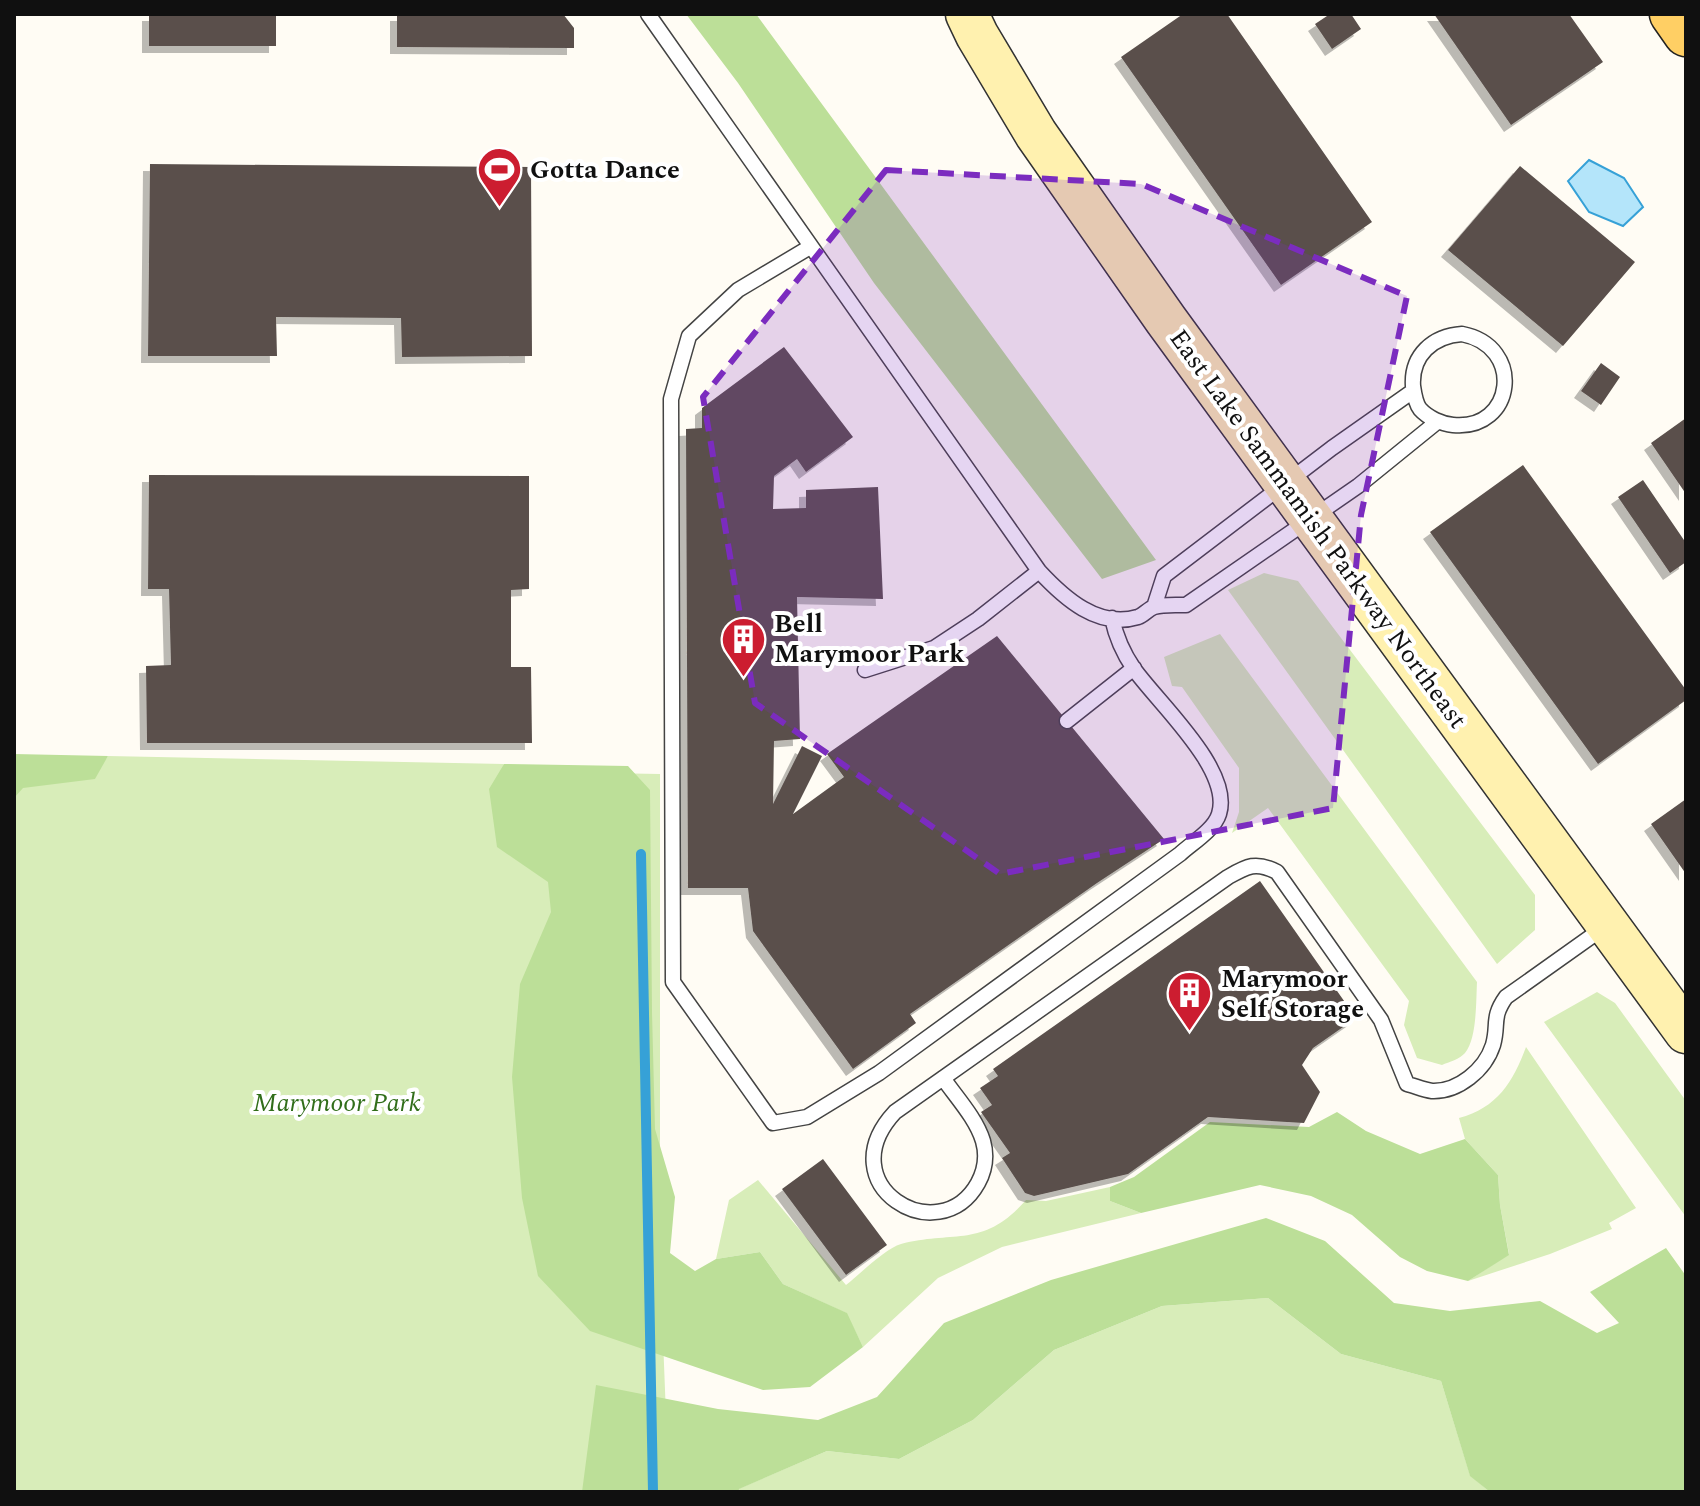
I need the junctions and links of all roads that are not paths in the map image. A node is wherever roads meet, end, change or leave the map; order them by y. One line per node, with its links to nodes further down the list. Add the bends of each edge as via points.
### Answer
1 (648, 14): 5 (lane)
2 (967, 14): 8 (main road, East Lake Sammamish Parkway Northeast, via 1036,134)
3 (1672, 14): 4 (main road)
4 (1686, 34)
5 (810, 247): 10 (lane); 13 (lane, via 738,290 689,336 671,399 673,982 773,1123 807,1117 879,1073 1180,854 1219,817 1222,794 1206,760)
6 (1413, 391): 7 (lane, via 1420,408); 7 (lane, via 1422,351 1447,335 1477,337 1499,356 1506,384 1493,412 1465,426); 8 (lane)
7 (1437, 422): 9 (lane)
8 (1285, 484): 9 (main road, East Lake Sammamish Parkway Northeast); 11 (lane, via 1164,576)
9 (1310, 518): 11 (lane, via 1186,605); 16 (main road, East Lake Sammamish Parkway Northeast)
10 (1039, 571): 12 (lane, via 1085,611); 14 (lane, via 942,644)
11 (1154, 607): 12 (lane, via 1138,617)
12 (1112, 618): 13 (lane, via 1117,640)
13 (1134, 668): 15 (lane)
14 (865, 670)
15 (1067, 721)
16 (1606, 925): 17 (main road, East Lake Sammamish Parkway Northeast); 18 (lane, via 1506,997 1497,1011 1493,1045 1479,1068 1457,1087 1431,1091 1407,1084 1381,1020 1277,872 1262,864 1248,865)
17 (1686, 1032)
18 (943, 1078): 18 (lane, via 895,1112 875,1141 877,1178 895,1200 921,1212 959,1204 973,1192 986,1157 975,1124)

